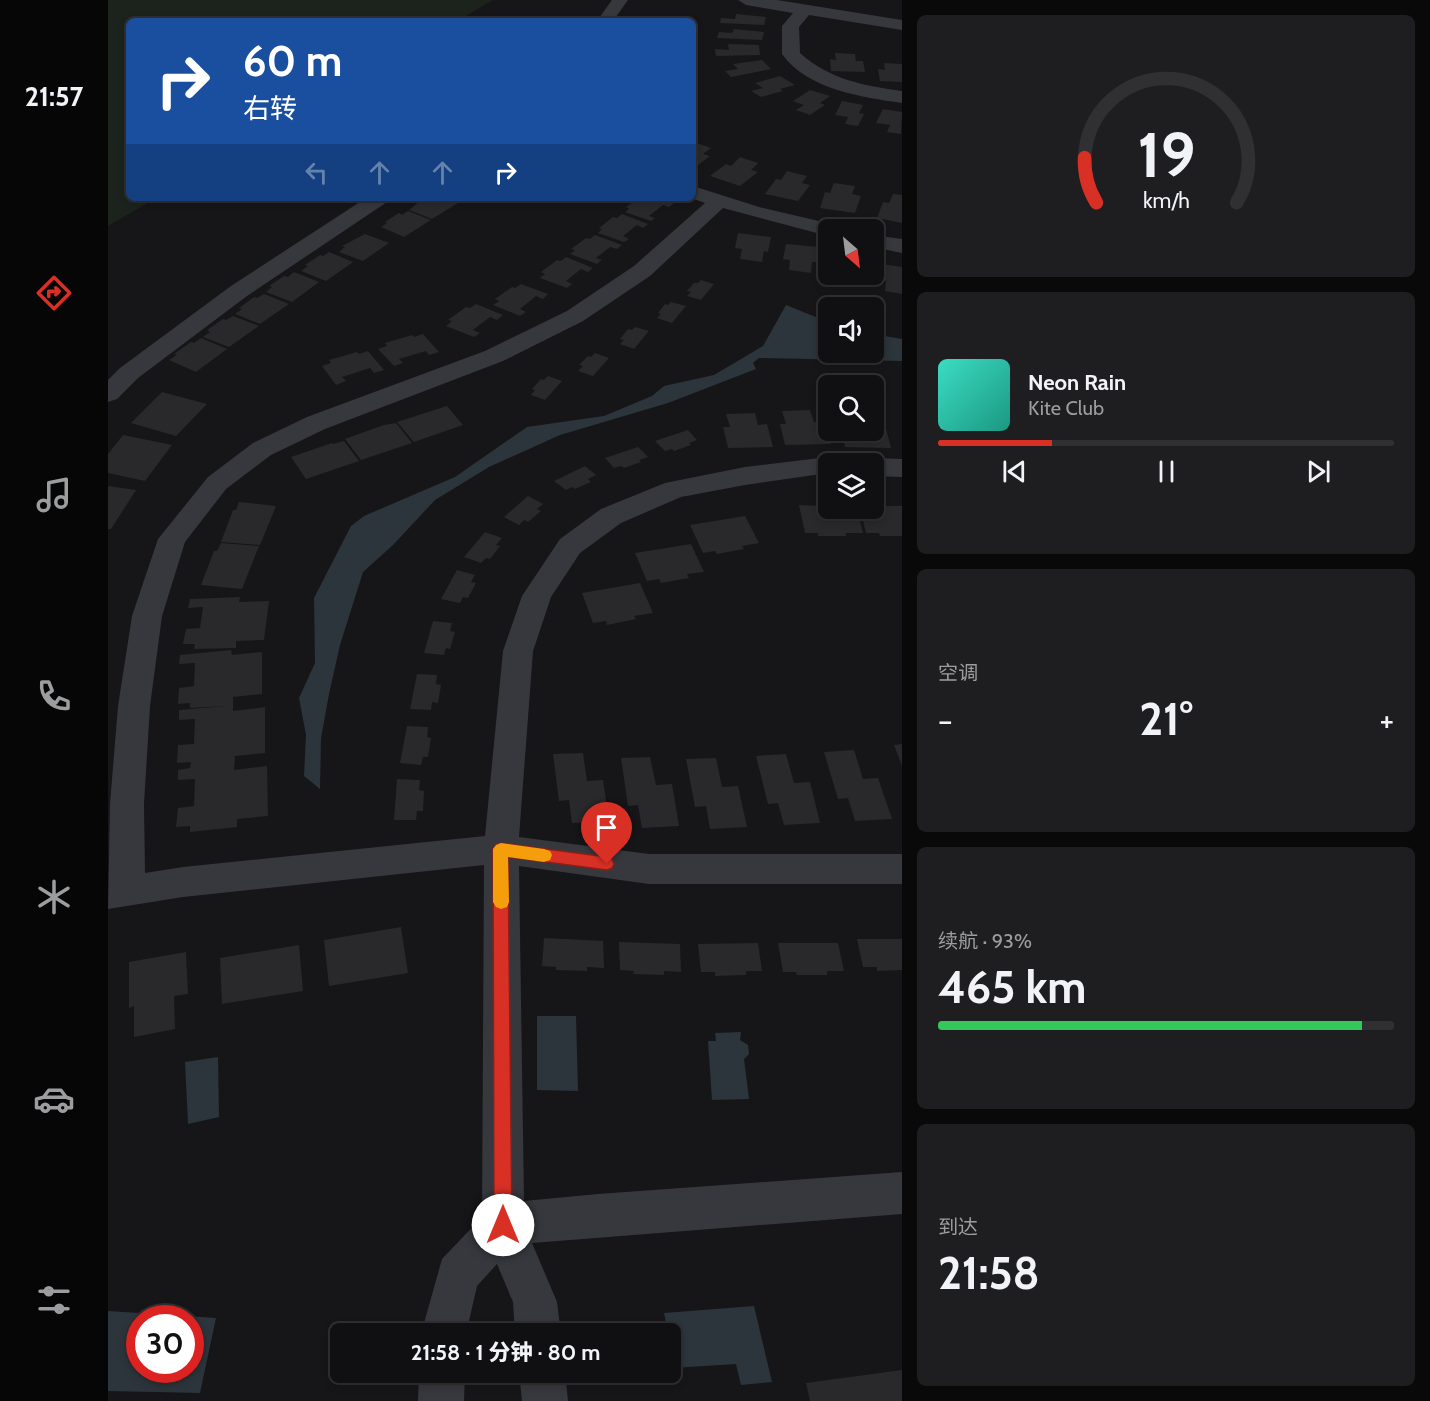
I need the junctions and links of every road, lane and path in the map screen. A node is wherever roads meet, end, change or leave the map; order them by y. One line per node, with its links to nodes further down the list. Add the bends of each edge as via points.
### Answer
1 (620, 0): 4 (street)
2 (746, 0): 3 (street)
3 (804, 11): 5 (street); 6 (street, via 790,26 791,54 807,70 854,91)
4 (608, 18)
5 (902, 25)
6 (902, 97)
7 (696, 193): 9 (street)
8 (375, 201): 13 (street, via 238,291 129,373)
9 (719, 201): 10 (street); 19 (street, via 642,272 575,316 494,356 316,423 262,449 217,483 172,539 147,616 134,706)
10 (818, 227)
11 (884, 243): 12 (street)
12 (902, 246)
13 (108, 394)
14 (818, 466): 17 (street, via 675,489 611,516 570,546 537,596 518,651)
15 (884, 467): 16 (street)
16 (902, 468)
17 (501, 849): 18 (street, via 649,869); 19 (street, via 183,882); 21 (street)
18 (902, 869)
19 (118, 893)
20 (902, 1193): 21 (street)
21 (503, 1225): 22 (street, via 458,1275); 23 (street, via 535,1302)
22 (447, 1323)
23 (537, 1323)
24 (442, 1383): 26 (street)
25 (543, 1383): 27 (street)
26 (441, 1401)
27 (545, 1401)

